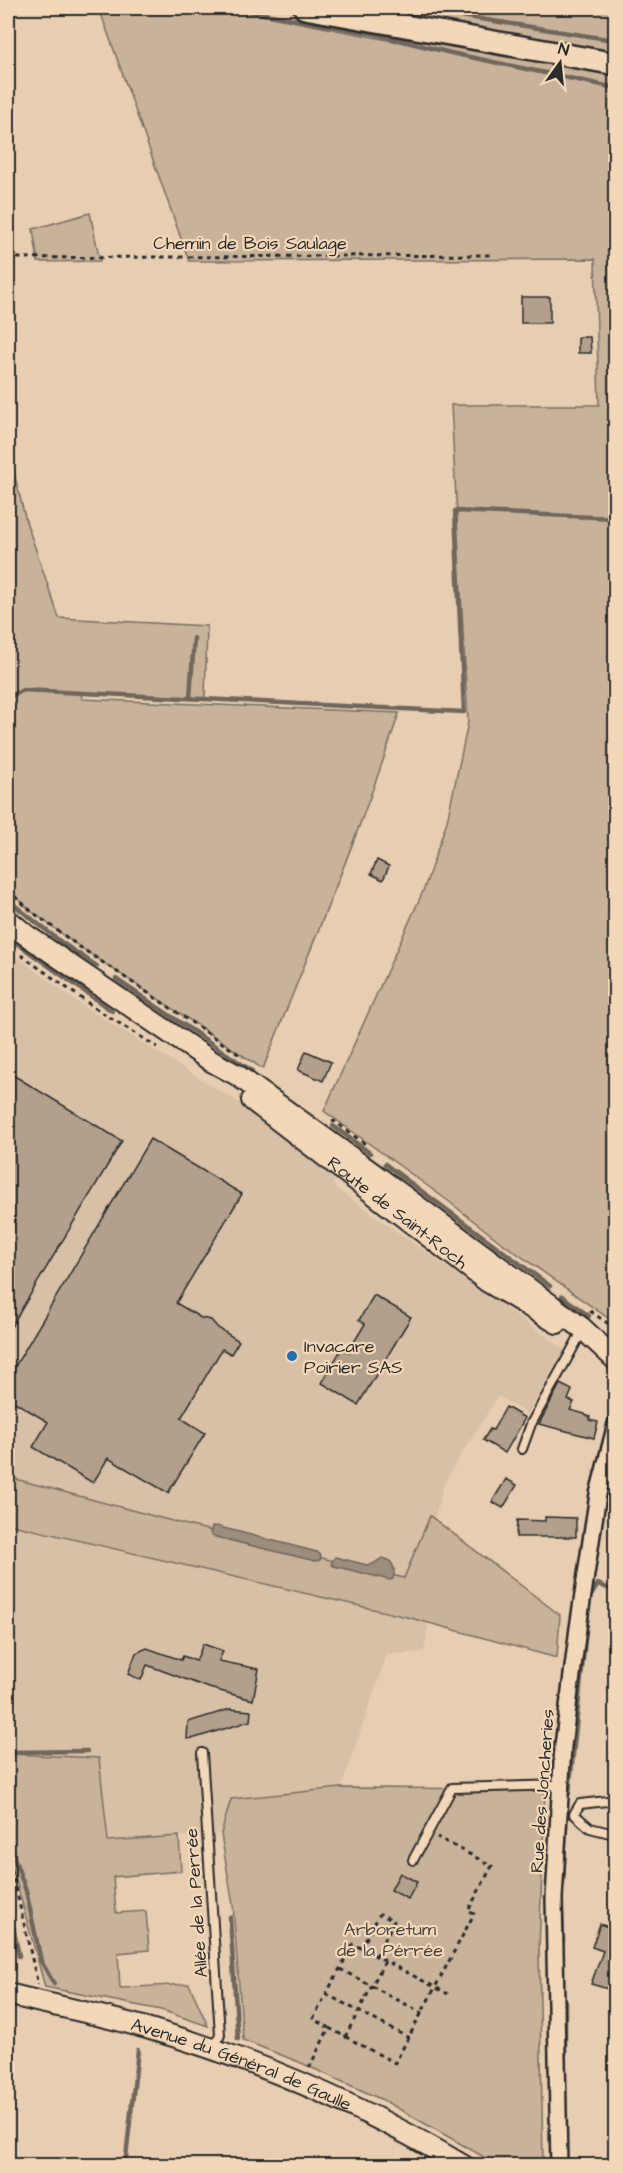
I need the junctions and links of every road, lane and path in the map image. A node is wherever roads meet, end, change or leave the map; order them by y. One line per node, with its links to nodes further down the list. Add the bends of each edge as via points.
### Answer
1 (305, 8): 2 (main road)
2 (615, 64)
3 (494, 255): 4 (path, Chemin de Bois Saulage)
4 (8, 258)
5 (8, 920): 6 (street, Route de Saint-Roch)
6 (210, 1061): 7 (street, Route de Saint-Roch, via 282,1125 488,1282); 8 (street, Route de Saint-Roch, via 237,1075 384,1181 582,1328)
7 (579, 1337): 8 (street, Route de Saint-Roch); 11 (lane, via 531,1424)
8 (599, 1346): 9 (street, Route de Saint-Roch)
9 (615, 1360)
10 (615, 1424): 13 (street, Rue des Joncheries, via 598,1494 576,1639)
11 (522, 1449)
12 (202, 1753): 35 (lane, Allée de la Perrée, via 220,2036)
13 (561, 1785): 15 (street, Rue des Joncheries); 16 (lane, via 452,1788)
14 (615, 1800): 15 (lane, via 580,1804)
15 (567, 1813): 17 (lane, via 590,1828); 38 (street, Rue des Joncheries, via 554,1898)
16 (427, 1832): 18 (lane); 25 (path, via 492,1866 468,1911 474,1914)
17 (610, 1833)
18 (412, 1860)
19 (8, 1862): 26 (path)
20 (361, 1948): 21 (path); 21 (path, via 380,1914 394,1921); 23 (path, via 352,1944)
21 (376, 1956): 22 (path)
22 (385, 1961): 24 (path); 25 (path)
23 (339, 1969): 24 (path); 28 (path)
24 (372, 1986): 30 (path); 31 (path)
25 (436, 1988): 29 (path); 31 (path)
26 (39, 1989)
27 (8, 1994): 35 (street, Avenue du Général de Gaulle, via 149,2028)
28 (326, 1994): 30 (path); 32 (path, via 313,2019)
29 (448, 1994)
30 (358, 2011): 33 (path); 34 (path)
31 (422, 2013): 34 (path)
32 (329, 2028): 33 (path); 36 (path)
33 (345, 2037): 34 (path, via 395,2063)
34 (409, 2038)
35 (214, 2049): 36 (street, Avenue du Général de Gaulle)
36 (302, 2083): 37 (street, Avenue du Général de Gaulle, via 400,2129)
37 (464, 2166)
38 (559, 2166)

